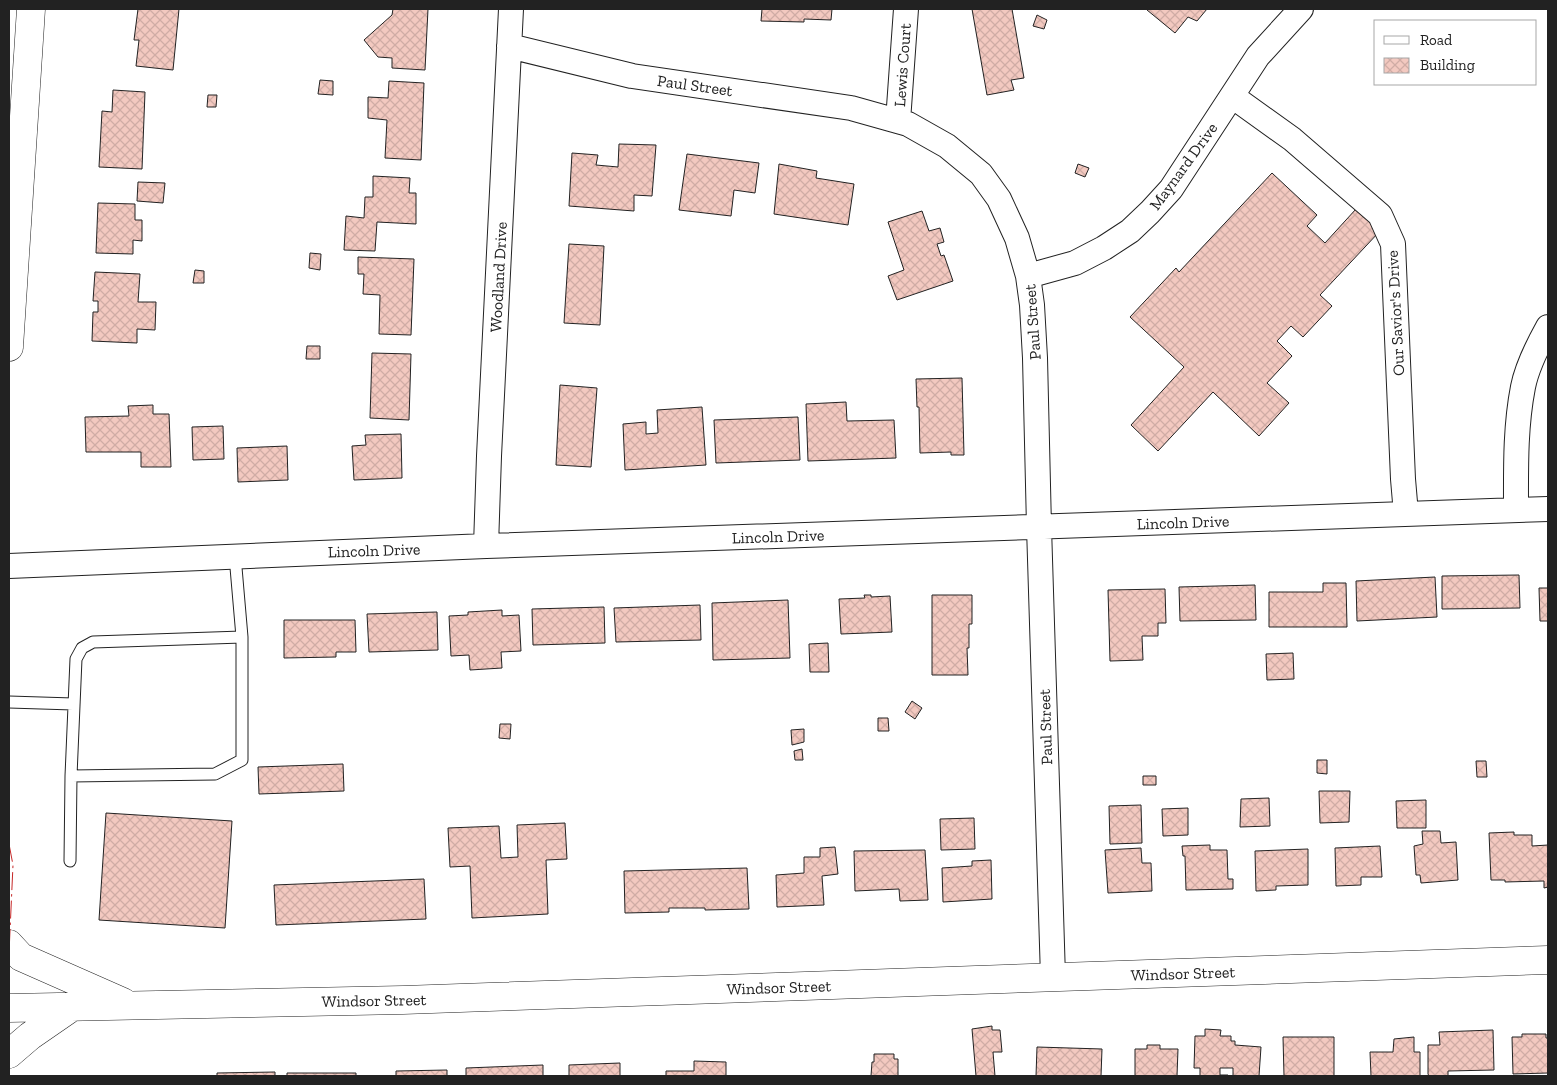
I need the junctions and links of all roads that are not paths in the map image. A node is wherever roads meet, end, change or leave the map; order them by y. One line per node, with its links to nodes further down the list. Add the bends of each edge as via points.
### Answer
1 (30, 9): 10 (main road)
2 (511, 9): 5 (street, Woodland Drive)
3 (906, 9): 7 (street, Lewis Court)
4 (1301, 9): 6 (street, Maynard Drive, via 1258,56)
5 (509, 46): 7 (street, Paul Street, via 632,76 851,108); 15 (street, Woodland Drive)
6 (1232, 96): 8 (street, Maynard Drive, via 1171,189 1130,231 1075,264); 13 (street, Our Savior's Drive, via 1292,138 1380,216 1392,244)
7 (898, 121): 8 (street, Paul Street, via 947,146 981,174 999,199 1017,238)
8 (1028, 276): 14 (street, Paul Street, via 1035,358)
9 (1548, 328): 12 (street, via 1537,347 1523,386 1516,443)
10 (9, 348)
11 (1548, 509): 12 (street, Lincoln Drive)
12 (1516, 510): 13 (street, Lincoln Drive)
13 (1406, 514): 14 (street, Lincoln Drive)
14 (1039, 527): 15 (street, Lincoln Drive); 25 (street, Paul Street)
15 (486, 546): 16 (street, Lincoln Drive)
16 (236, 556): 17 (street, Lincoln Drive); 18 (lane)
17 (9, 566)
18 (242, 637): 20 (lane, via 93,642 82,648 76,659); 21 (lane, via 242,760 215,774)
19 (9, 702): 20 (lane)
20 (73, 704): 21 (lane)
21 (71, 776): 22 (lane)
22 (70, 861)
23 (9, 944): 26 (main road, via 21,957)
24 (1548, 960): 25 (main road, Windsor Street)
25 (1053, 977): 26 (main road, Windsor Street)
26 (131, 1006): 27 (main road, Windsor Street)
27 (72, 1007): 28 (main road, Windsor Street); 29 (main road)
28 (9, 1008)
29 (9, 1054)

